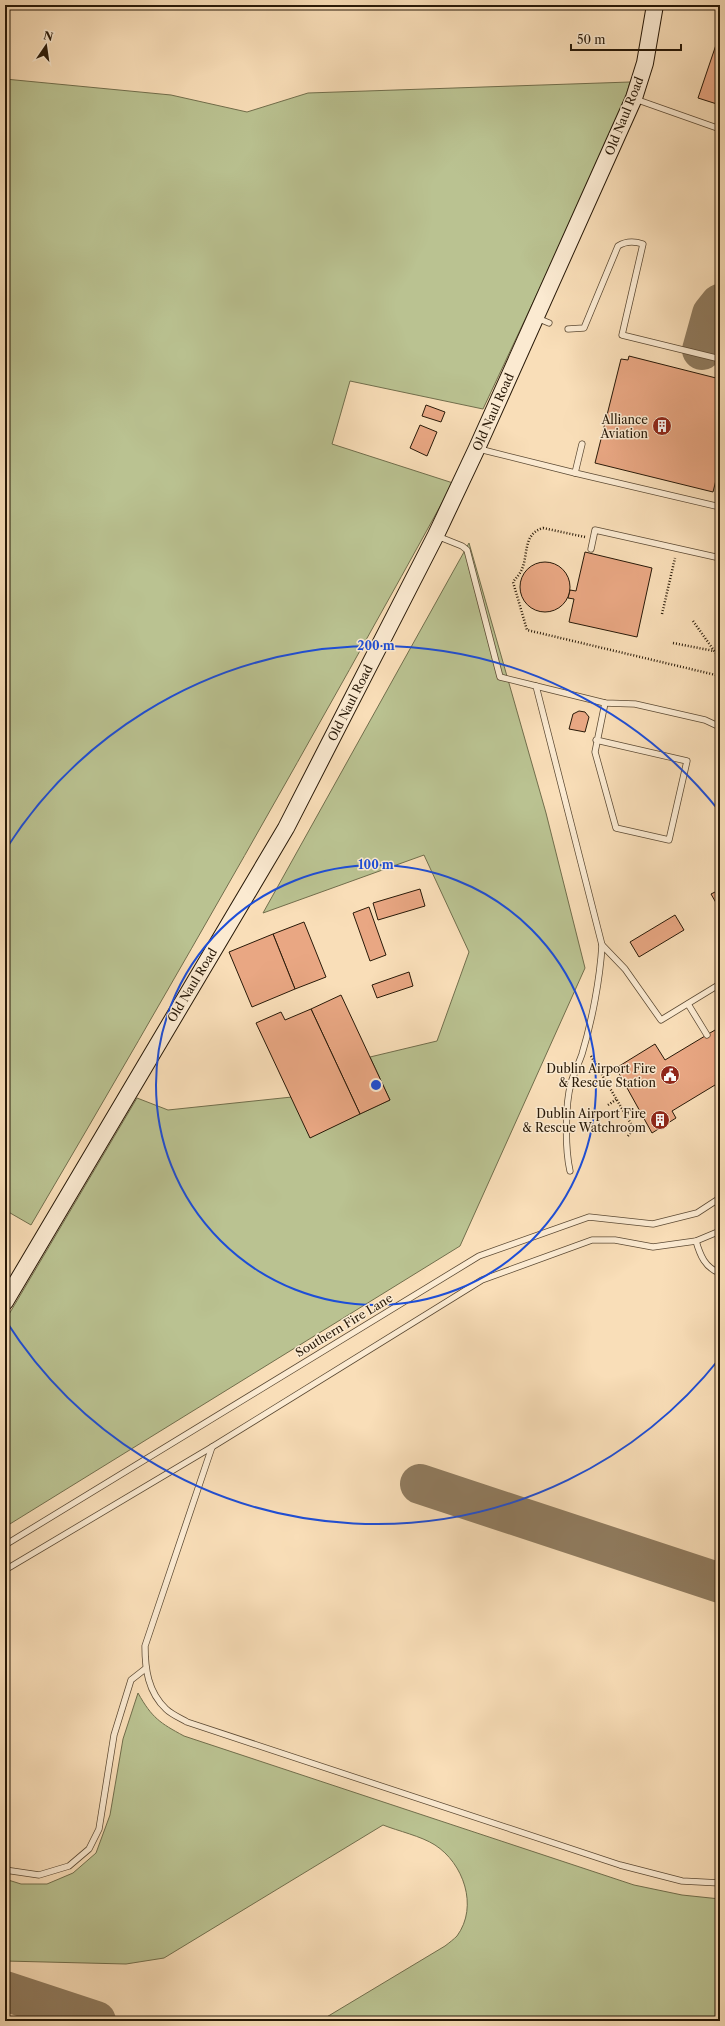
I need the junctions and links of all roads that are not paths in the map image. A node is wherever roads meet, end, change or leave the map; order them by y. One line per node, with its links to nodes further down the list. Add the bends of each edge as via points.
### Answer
1 (655, 5): 2 (main road, Old Naul Road, via 645,63)
2 (634, 98): 3 (lane); 7 (main road, Old Naul Road, via 542,320)
3 (720, 128)
4 (568, 329): 5 (lane, via 584,328 618,246 625,242 638,242 643,244 622,335)
5 (720, 359)
6 (582, 444): 8 (lane)
7 (477, 448): 8 (lane); 10 (main road, Old Naul Road)
8 (575, 473): 9 (lane)
9 (720, 507)
10 (436, 535): 13 (lane, via 467,550 500,677); 26 (main road, Old Naul Road, via 286,828)
11 (591, 549): 12 (lane, via 595,530)
12 (720, 558)
13 (536, 686): 14 (lane); 17 (lane)
14 (605, 703): 15 (lane, via 635,704 705,720); 16 (lane)
15 (720, 727)
16 (596, 740): 16 (lane, via 687,761 669,840 616,828 595,752)
17 (602, 945): 19 (lane, via 625,969 661,1020); 21 (lane, via 597,988 582,1053 571,1083 567,1108 567,1158)
18 (720, 984): 19 (lane)
19 (688, 1004): 20 (lane)
20 (707, 1035)
21 (570, 1171)
22 (720, 1198): 28 (lane, Southern Fire Lane, via 697,1213 653,1224 589,1217 479,1256)
23 (720, 1231): 24 (lane)
24 (696, 1241): 25 (lane, via 701,1257 708,1266); 27 (lane, via 653,1247 615,1240 592,1240 482,1280)
25 (720, 1273)
26 (5, 1302)
27 (212, 1447): 29 (lane); 30 (lane, via 151,1622 145,1646)
28 (5, 1545)
29 (5, 1570)
30 (145, 1669): 31 (lane, via 131,1680 114,1736 98,1829 89,1849 69,1866 39,1875); 32 (lane, via 153,1692 166,1709 187,1722 620,1865 682,1881)
31 (5, 1870)
32 (720, 1883)

